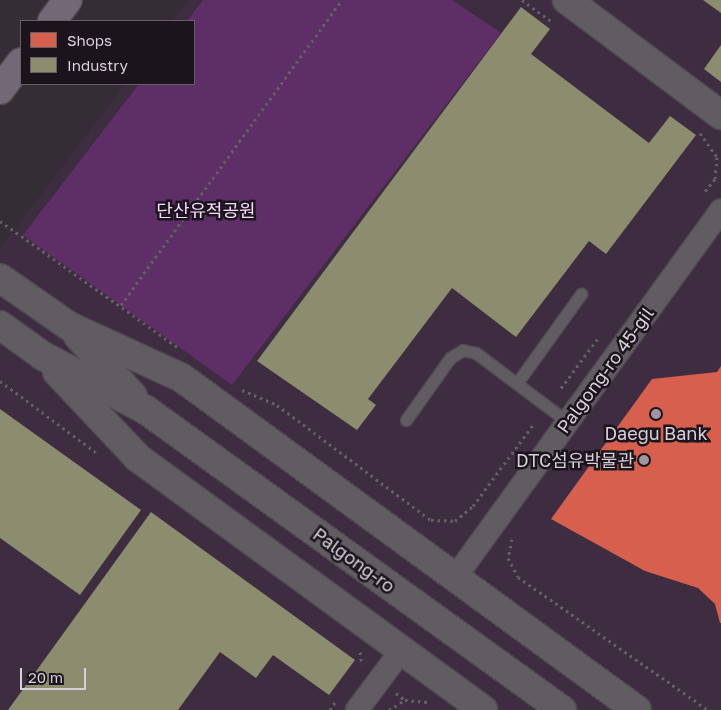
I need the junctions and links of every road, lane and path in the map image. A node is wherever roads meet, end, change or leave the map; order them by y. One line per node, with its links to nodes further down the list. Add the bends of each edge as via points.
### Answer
1 (68, 0): 5 (highway)
2 (342, 0): 15 (path)
3 (522, 0): 4 (path)
4 (560, 11): 8 (main road)
5 (53, 20)
6 (20, 63): 7 (highway)
7 (0, 90)
8 (721, 115)
9 (696, 130): 10 (path, via 708,140 717,157 714,179)
10 (698, 202)
11 (721, 210): 26 (street, Palgong-ro 45-gil)
12 (0, 221): 15 (path)
13 (0, 278): 17 (main road)
14 (581, 294): 21 (lane)
15 (121, 305): 19 (path)
16 (0, 325): 20 (main road)
17 (69, 326): 24 (main road); 29 (main road, via 182,378)
18 (601, 334): 23 (path)
19 (184, 351)
20 (42, 356): 24 (main road); 30 (main road, via 138,458)
21 (517, 383): 25 (lane, via 476,353 463,350 450,358); 26 (lane)
22 (232, 385): 27 (path, via 277,405 431,520 455,521 473,506)
23 (561, 388)
24 (146, 410): 35 (main road, Palgong-ro)
25 (406, 420)
26 (568, 422): 29 (street, Palgong-ro 45-gil)
27 (533, 425)
28 (512, 534): 37 (path, via 508,558 518,577)
29 (454, 579): 36 (main road)
30 (401, 651): 32 (street); 34 (main road)
31 (434, 706): 33 (path, via 413,699)
32 (357, 710)
33 (389, 710)
34 (483, 710)
35 (562, 710)
36 (637, 710)
37 (708, 710)

